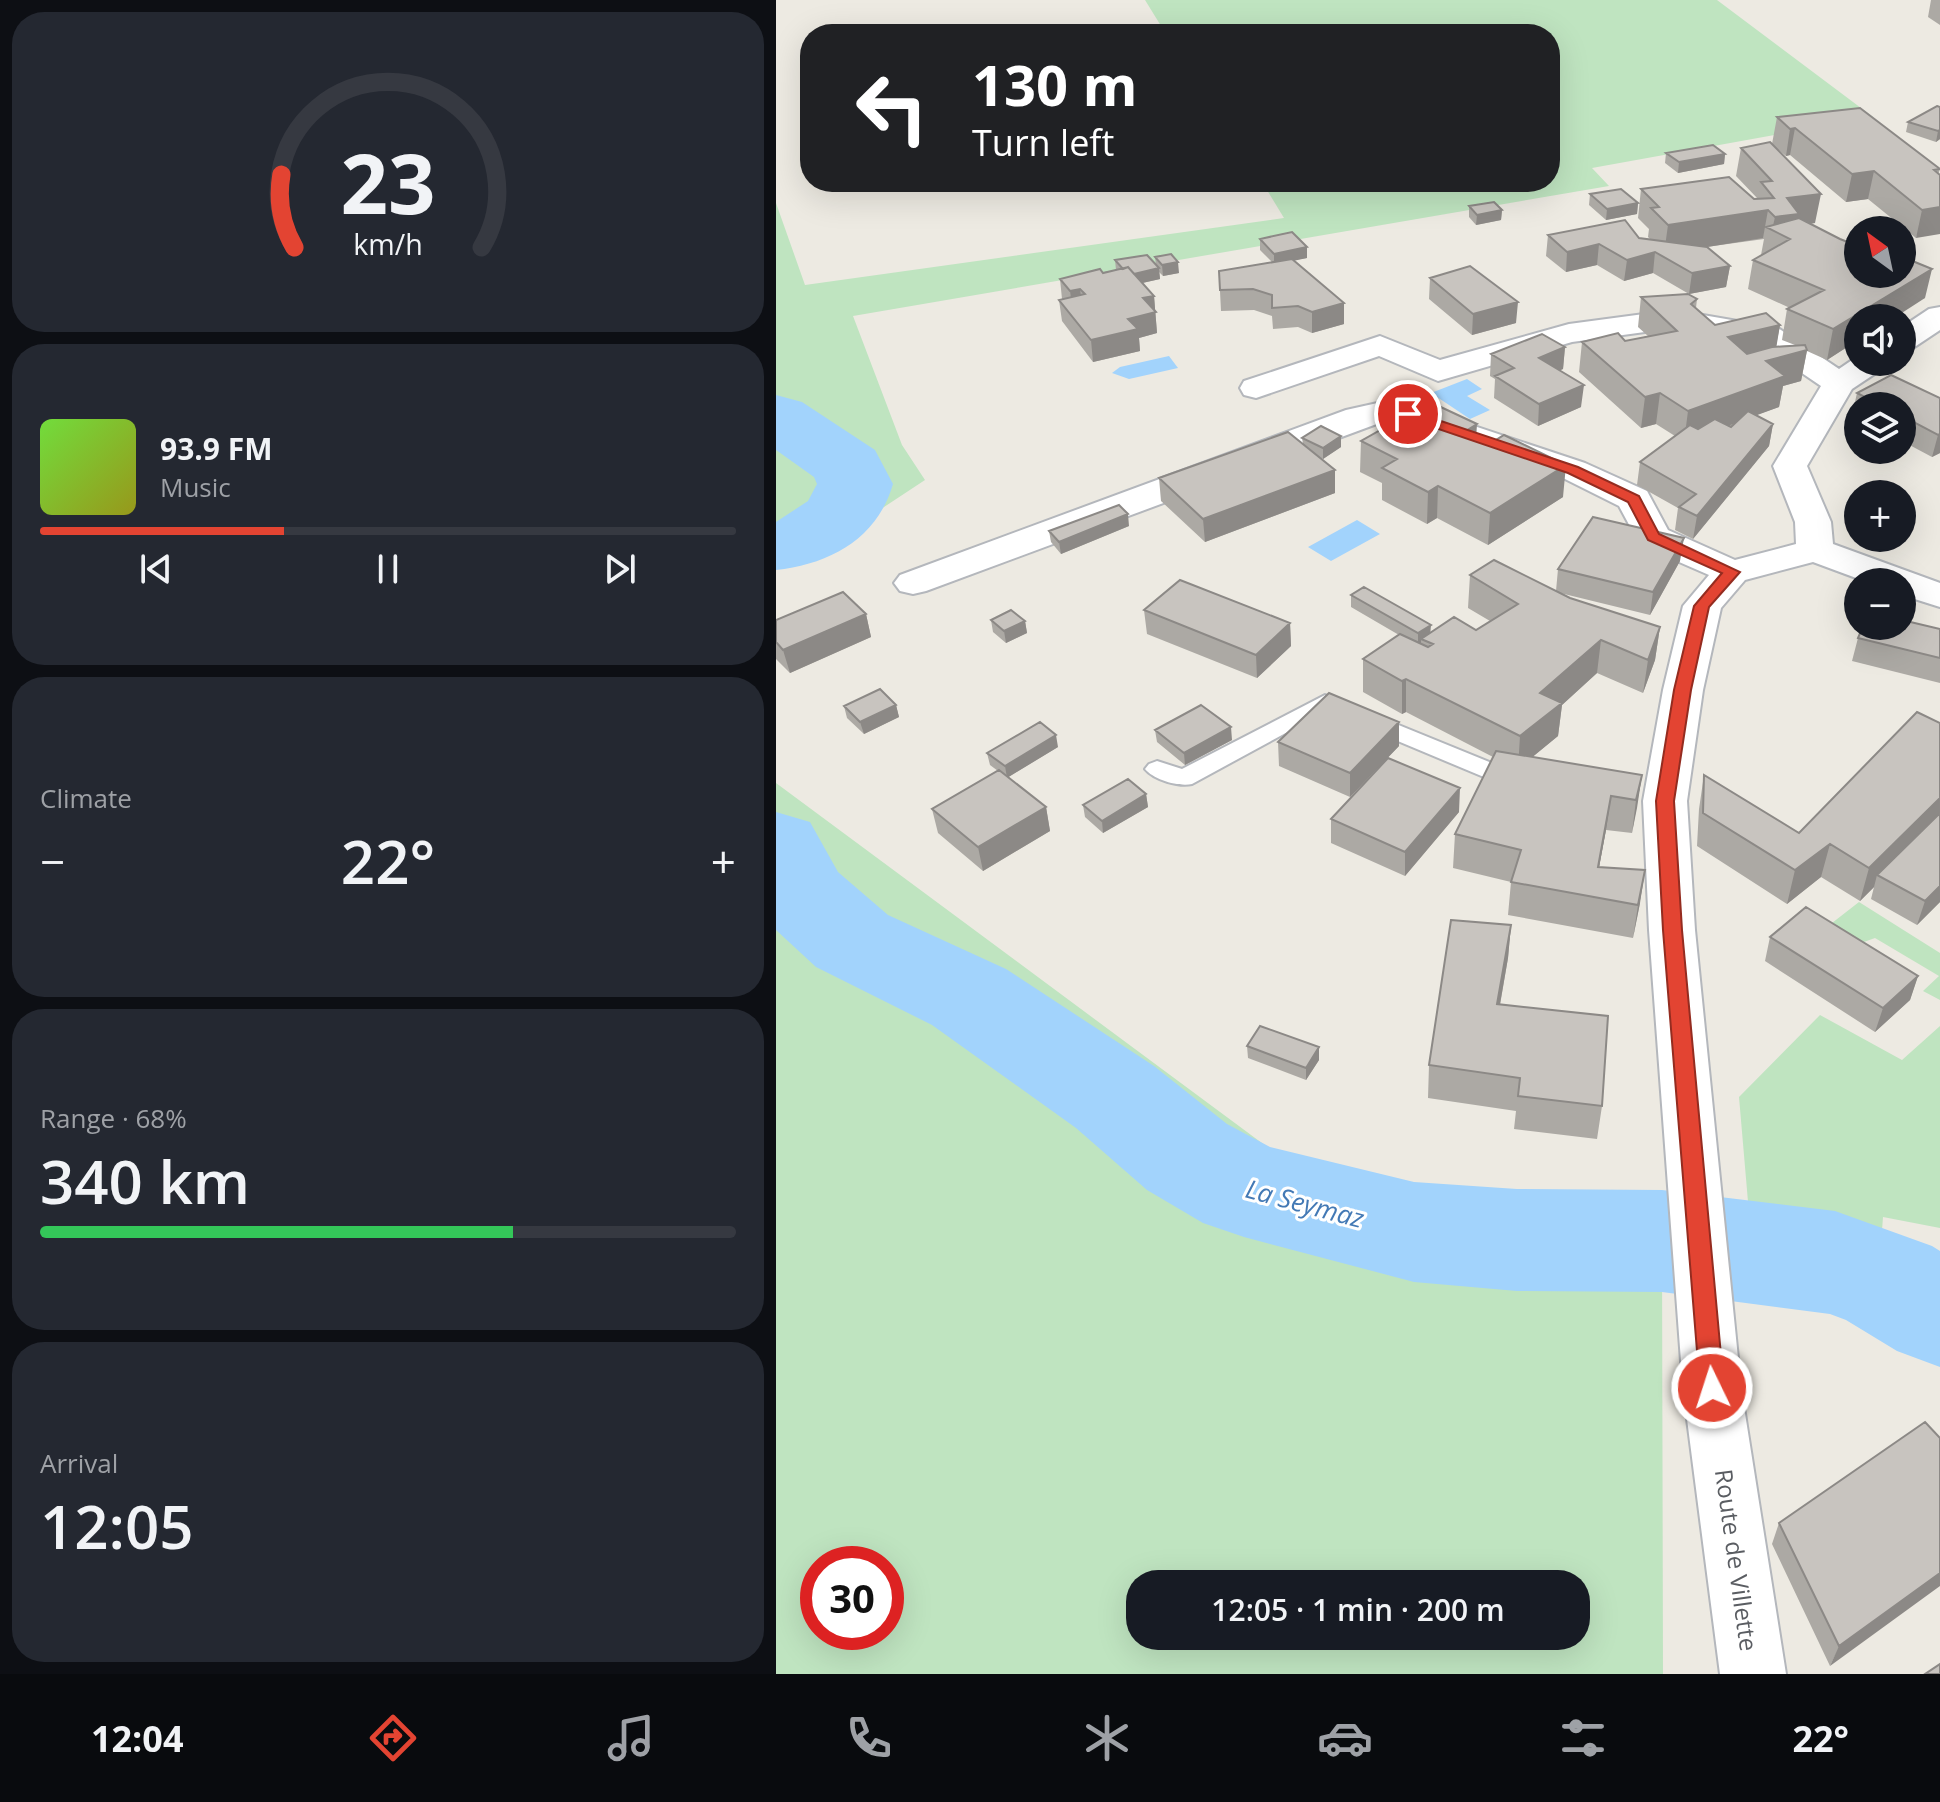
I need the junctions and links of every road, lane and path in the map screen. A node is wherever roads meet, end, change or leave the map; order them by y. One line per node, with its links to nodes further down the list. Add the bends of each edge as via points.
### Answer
1 (1940, 316): 2 (street)
2 (1916, 332)
3 (1850, 376): 4 (street)
4 (1839, 383): 5 (street, via 1767,335 1674,319 1569,333 1438,371 1380,345); 6 (street, via 1790,466 1813,522)
5 (1256, 388)
6 (1815, 550): 7 (street); 9 (street)
7 (1732, 572): 8 (street, via 1653,537 1634,499 1573,470 1408,414 1382,412); 12 (street, Route de Villette, via 1702,606 1650,799 1672,930 1712,1388)
8 (913, 583)
9 (1940, 596)
10 (1157, 769): 11 (lane, via 1184,778 1325,702 1499,775)
11 (1544, 782)
12 (1753, 1674)

